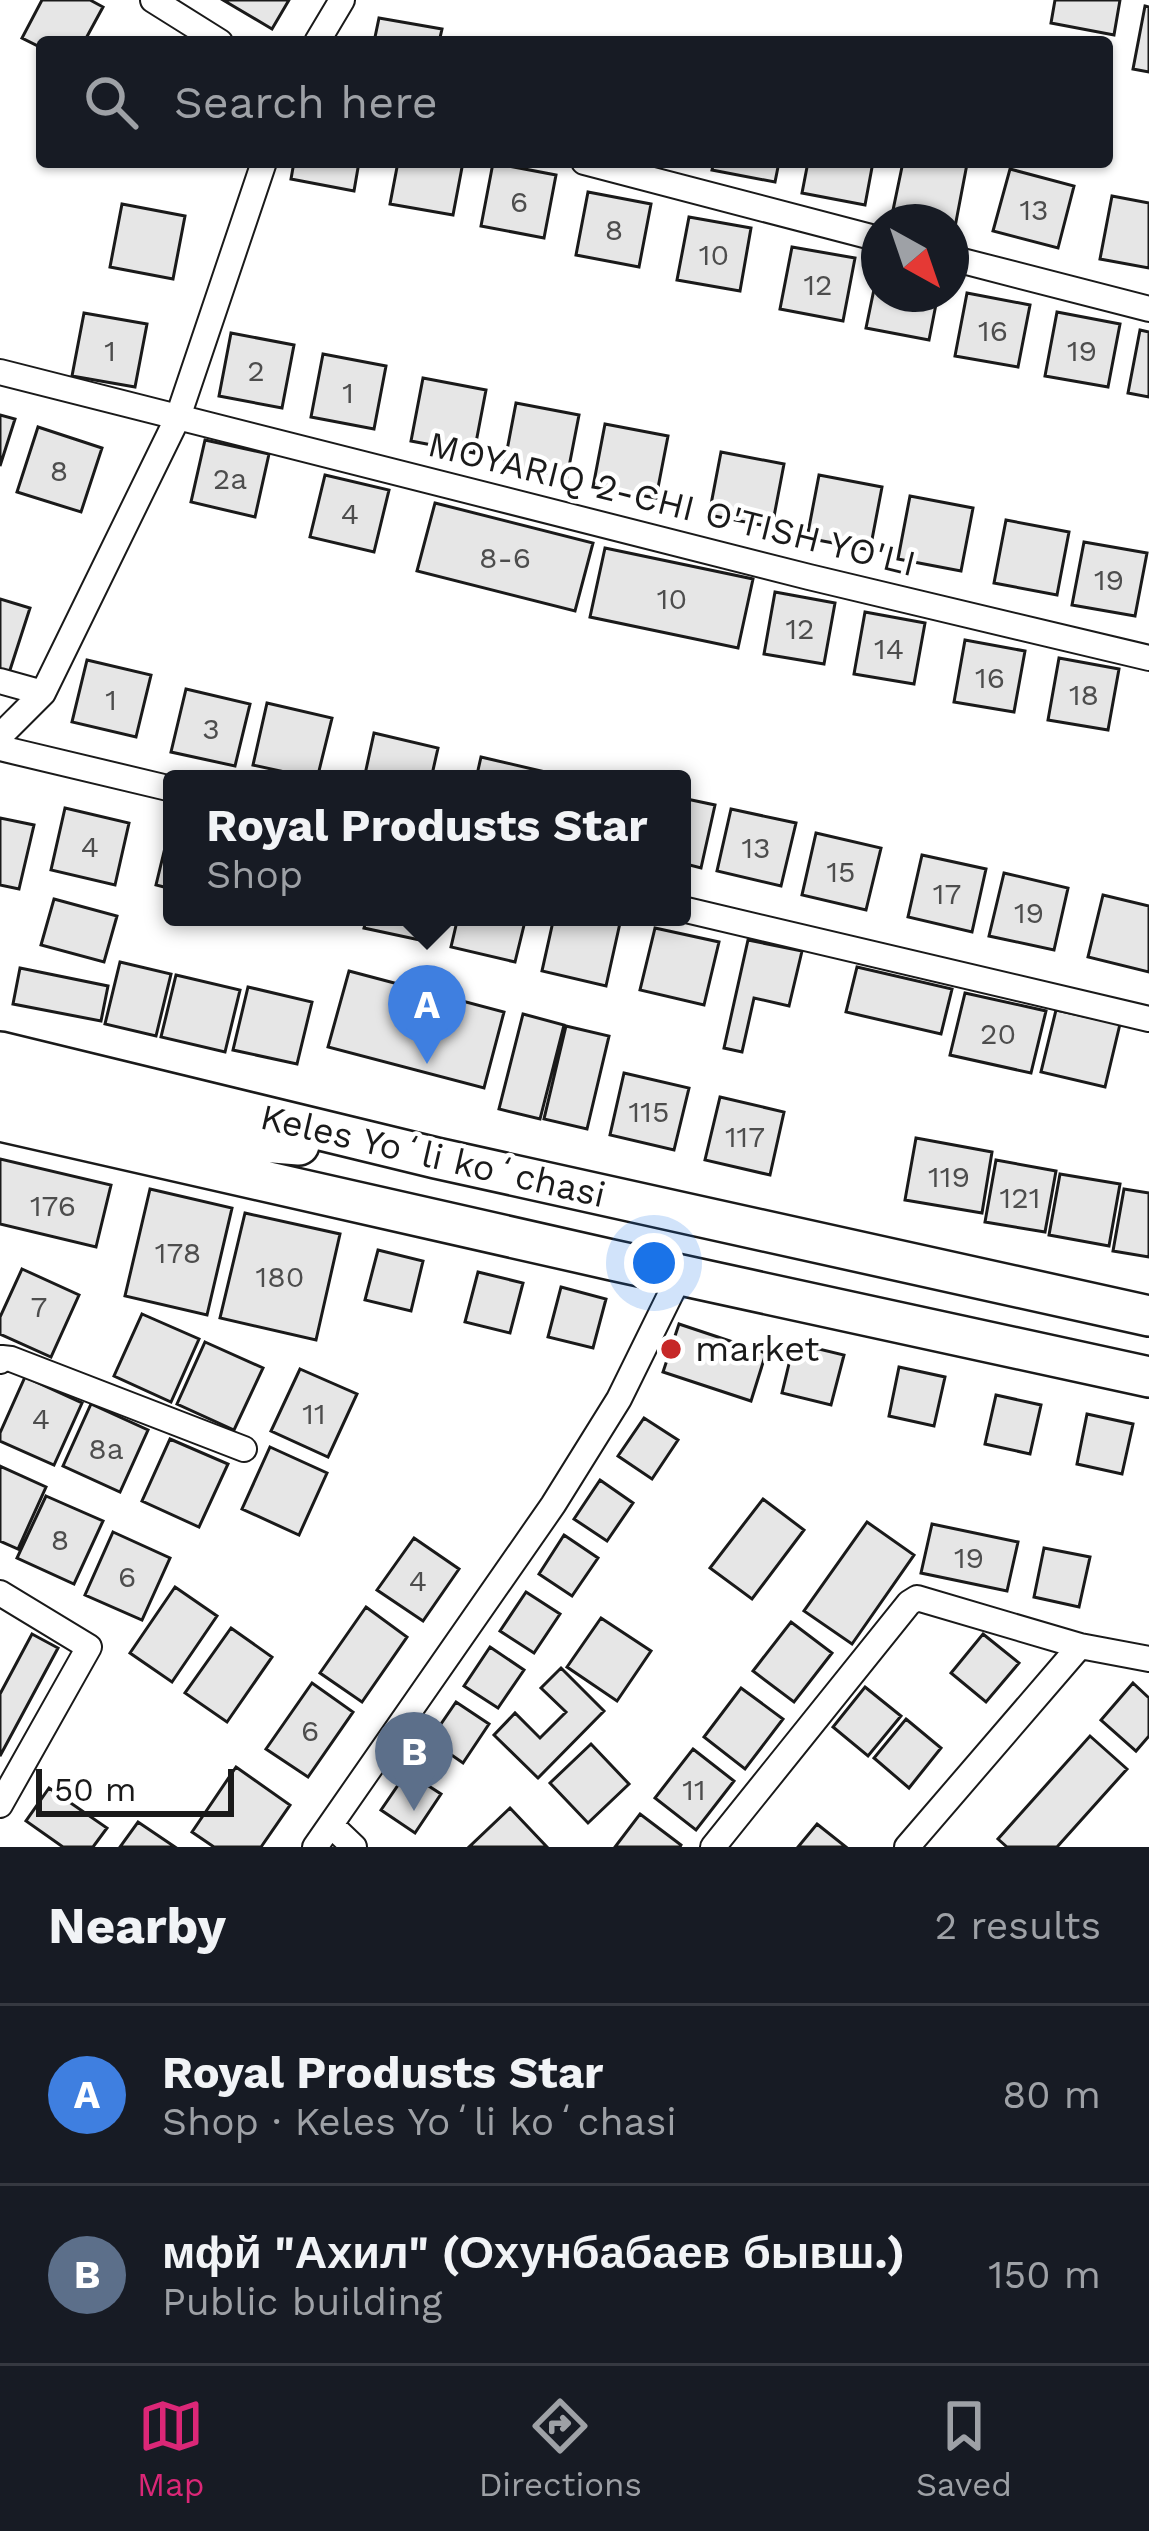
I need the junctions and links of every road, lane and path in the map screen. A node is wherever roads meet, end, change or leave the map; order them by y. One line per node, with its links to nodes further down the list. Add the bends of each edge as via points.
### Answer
1 (153, 0): 3 (street)
2 (342, 0): 4 (street)
3 (210, 36)
4 (321, 36)
5 (262, 168): 11 (street)
6 (607, 168): 7 (street)
7 (861, 234)
8 (969, 262): 9 (street)
9 (1149, 309)
10 (0, 372): 11 (street, MOYARIQ 2-CHI O'TISH YO'LI)
11 (178, 417): 12 (street, MOYARIQ 2-CHI O'TISH YO'LI); 14 (street)
12 (1149, 658)
13 (0, 681): 14 (street)
14 (43, 694): 15 (street)
15 (0, 736)
16 (0, 748): 17 (street)
17 (163, 787)
18 (691, 911): 19 (street)
19 (1149, 1019)
20 (0, 1052): 23 (main road, Keles Yoʻli koʻchasi)
21 (0, 1089): 23 (main road, via 236,1140)
22 (0, 1121): 24 (main road, Keles Yoʻli koʻchasi)
23 (436, 1158): 25 (main road, Keles Yoʻli koʻchasi)
24 (318, 1192): 25 (main road, via 436,1197 604,1231 615,1226); 26 (main road, Keles Yoʻli koʻchasi)
25 (624, 1201): 27 (main road, Keles Yoʻli koʻchasi)
26 (681, 1273): 27 (main road, via 713,1254 753,1254 999,1304); 28 (main road, Keles Yoʻli koʻchasi); 37 (street, via 619,1399 553,1505)
27 (1134, 1313)
28 (1065, 1358): 30 (main road); 31 (main road, Keles Yoʻli koʻchasi)
29 (0, 1361): 32 (street, via 11,1358)
30 (1149, 1362)
31 (1149, 1377)
32 (244, 1449)
33 (0, 1593): 36 (street, via 88,1647)
34 (1080, 1646): 35 (street); 40 (street, via 917,1598); 41 (street)
35 (1149, 1660)
36 (0, 1805)
37 (332, 1826): 38 (street); 39 (street)
38 (315, 1847)
39 (354, 1847)
40 (713, 1847)
41 (907, 1847)

